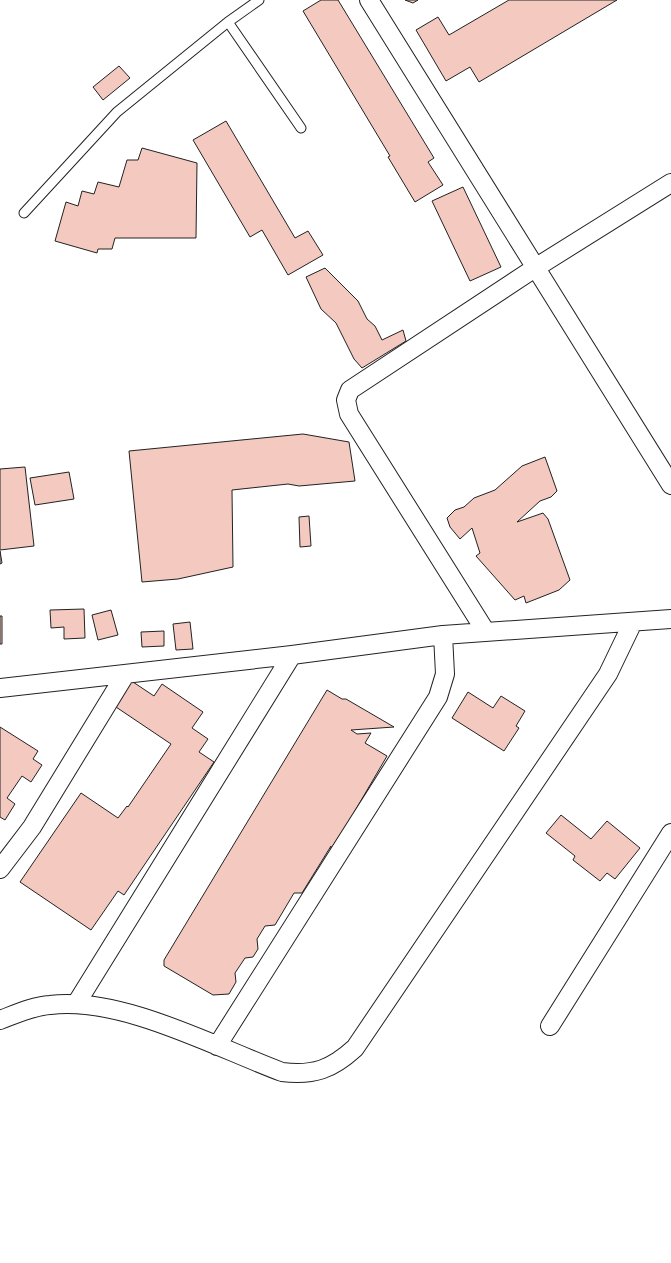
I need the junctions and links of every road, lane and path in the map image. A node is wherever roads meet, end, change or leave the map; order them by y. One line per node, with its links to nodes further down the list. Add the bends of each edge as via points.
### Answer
1 (259, 0): 3 (lane)
2 (369, 0): 7 (street)
3 (228, 22): 4 (lane); 6 (lane, via 117,112)
4 (301, 128)
5 (671, 183): 7 (street)
6 (24, 212)
7 (535, 268): 8 (street); 11 (street, via 350,390 346,400 349,414)
8 (671, 485)
9 (671, 619): 10 (street)
10 (633, 622): 11 (street); 21 (street, via 608,674 355,1048 330,1067 298,1074 282,1072)
11 (486, 632): 12 (street)
12 (443, 635): 13 (street); 21 (street, via 445,674 438,697)
13 (292, 655): 14 (street); 18 (street)
14 (125, 674): 15 (street); 17 (street, via 32,827)
15 (0, 688)
16 (671, 833): 20 (street)
17 (0, 869)
18 (76, 1004): 19 (street, via 49,1005); 21 (street, via 130,1014)
19 (0, 1020)
20 (550, 1026)
21 (217, 1046)

